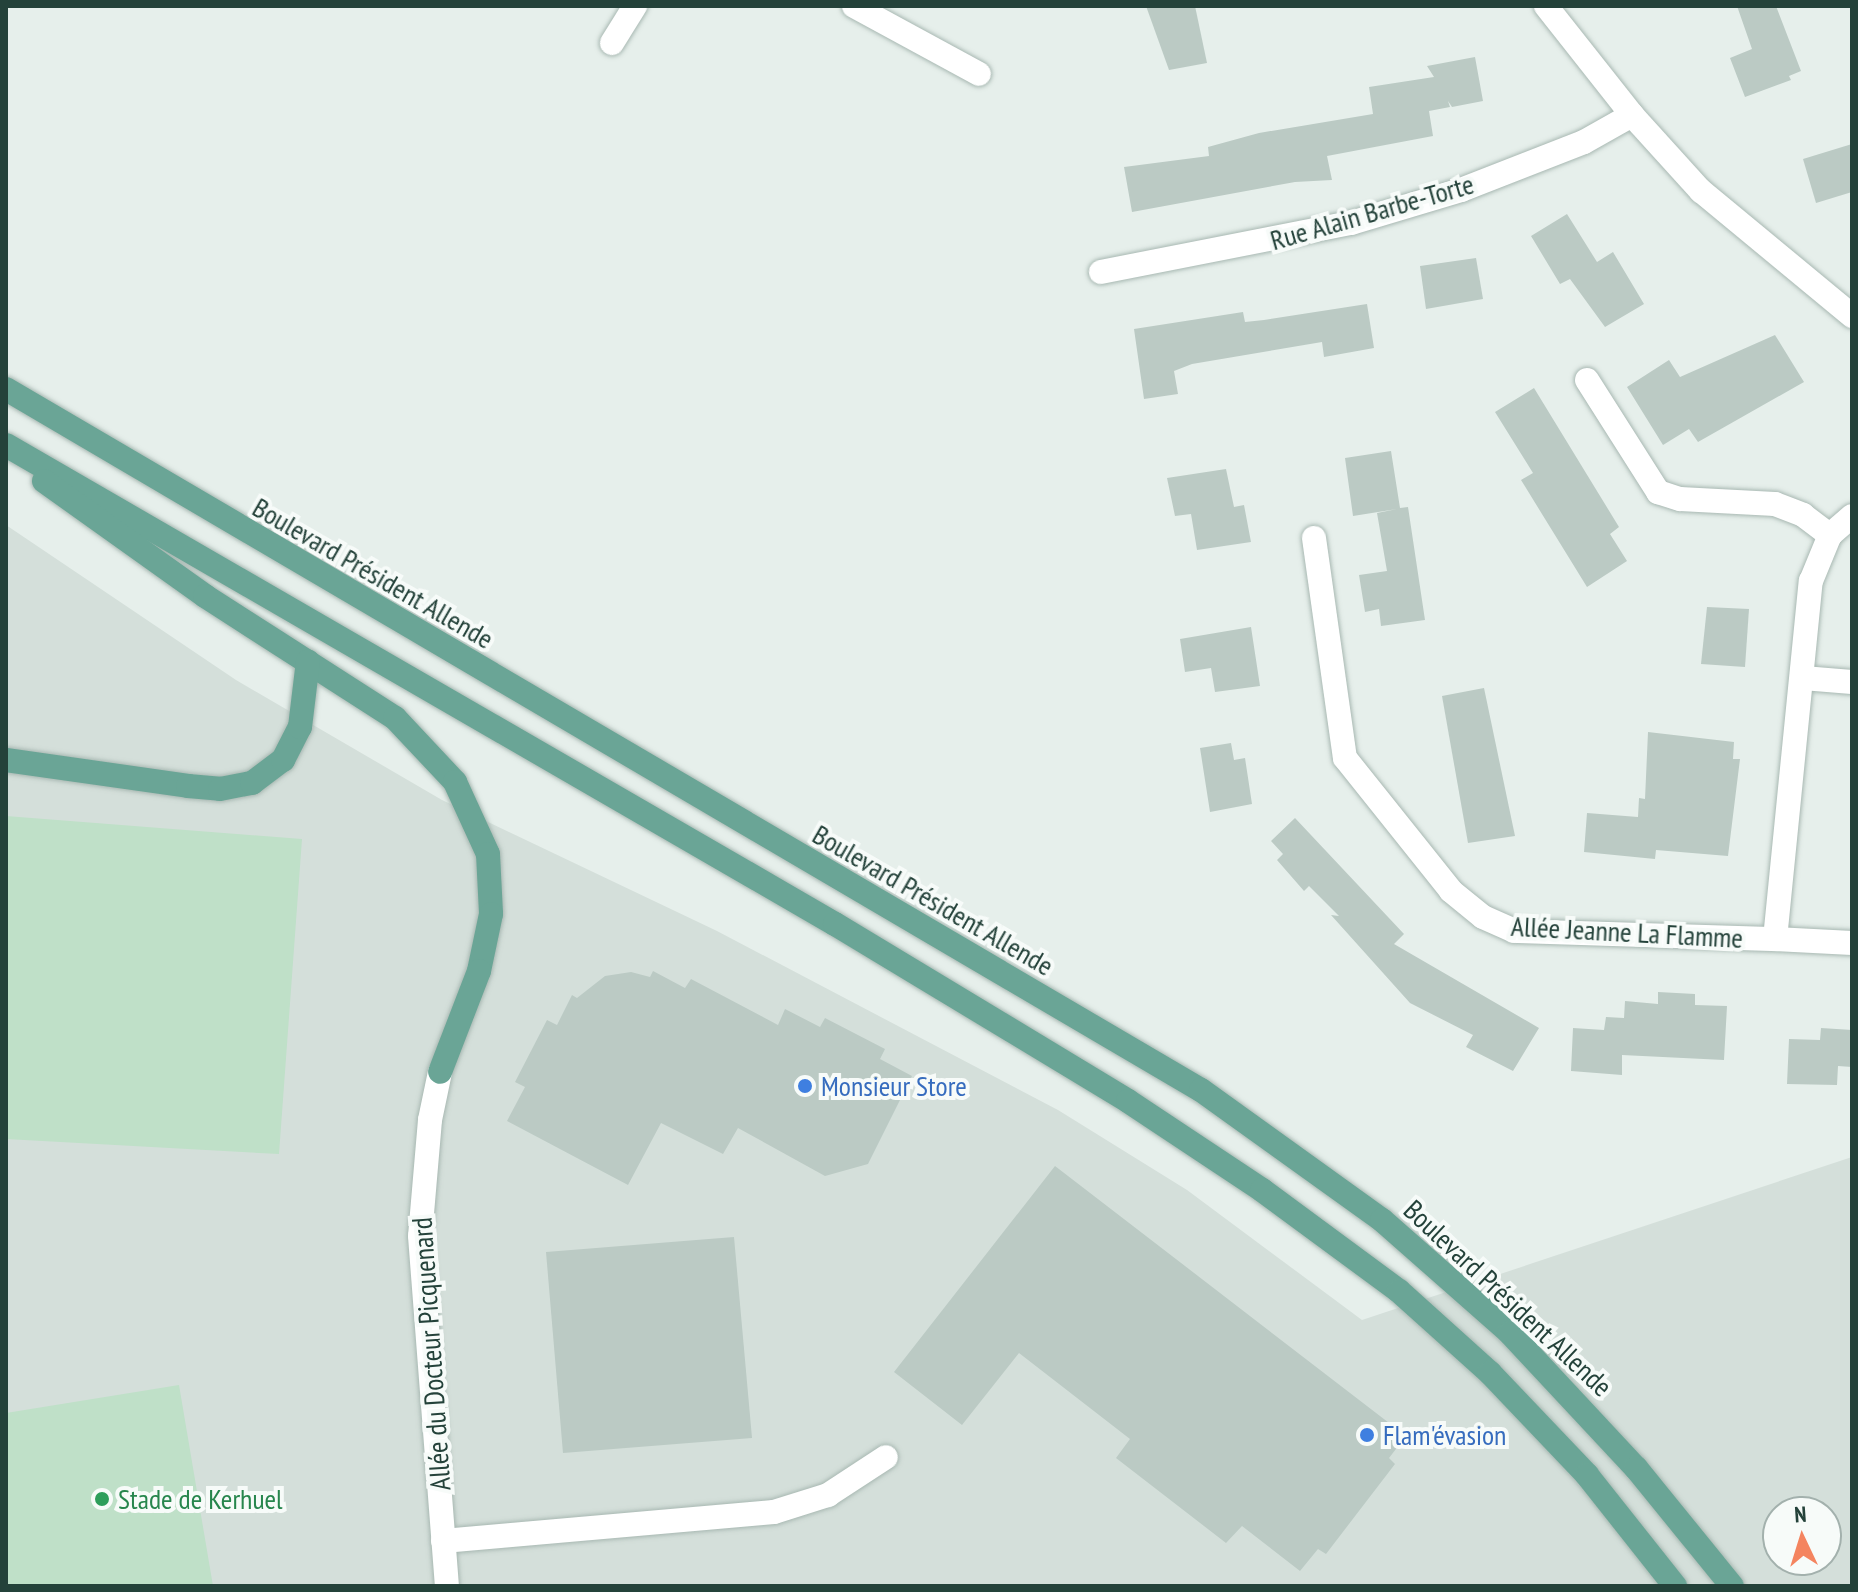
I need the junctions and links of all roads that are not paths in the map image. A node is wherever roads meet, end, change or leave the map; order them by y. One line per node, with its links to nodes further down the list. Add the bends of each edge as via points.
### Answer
1 (635, 6): 4 (street)
2 (854, 6): 5 (street)
3 (1546, 6): 6 (street)
4 (612, 43)
5 (979, 74)
6 (1632, 115): 7 (street, Rue Alain Barbe-Torte, via 1584,142 1461,190 1351,223); 8 (street, via 1723,212)
7 (1101, 272)
8 (1852, 316)
9 (1587, 380): 14 (street, via 1658,492 1680,499 1775,504 1803,515)
10 (6, 389): 27 (main road, Boulevard Président Allende, via 1201,1090 1382,1220 1510,1333 1636,1468)
11 (6, 445): 26 (main road, via 835,924 1128,1101 1262,1190 1399,1291 1490,1373 1587,1475)
12 (6, 451): 16 (main road, via 102,526)
13 (1852, 516): 14 (street, Allée Jeanne La Flamme)
14 (1830, 535): 17 (street, Allée Jeanne La Flamme, via 1811,581)
15 (1314, 538): 20 (street, Allée Jeanne La Flamme, via 1345,758 1451,891 1483,917 1514,931)
16 (308, 661): 19 (main road, via 300,727 283,760 252,783 209,788); 22 (main road, via 395,718 435,755 466,801 488,854 488,939)
17 (1803, 678): 18 (street); 20 (street, Allée Jeanne La Flamme)
18 (1852, 682)
19 (6, 760)
20 (1775, 939): 21 (street, Allée Jeanne La Flamme)
21 (1852, 943)
22 (440, 1072): 24 (street, Allée du Docteur Picquenard, via 428,1134 420,1236)
23 (886, 1457): 24 (street, via 828,1495 774,1512)
24 (443, 1541): 25 (street, Allée du Docteur Picquenard)
25 (447, 1586)
26 (1675, 1586)
27 (1732, 1586)

